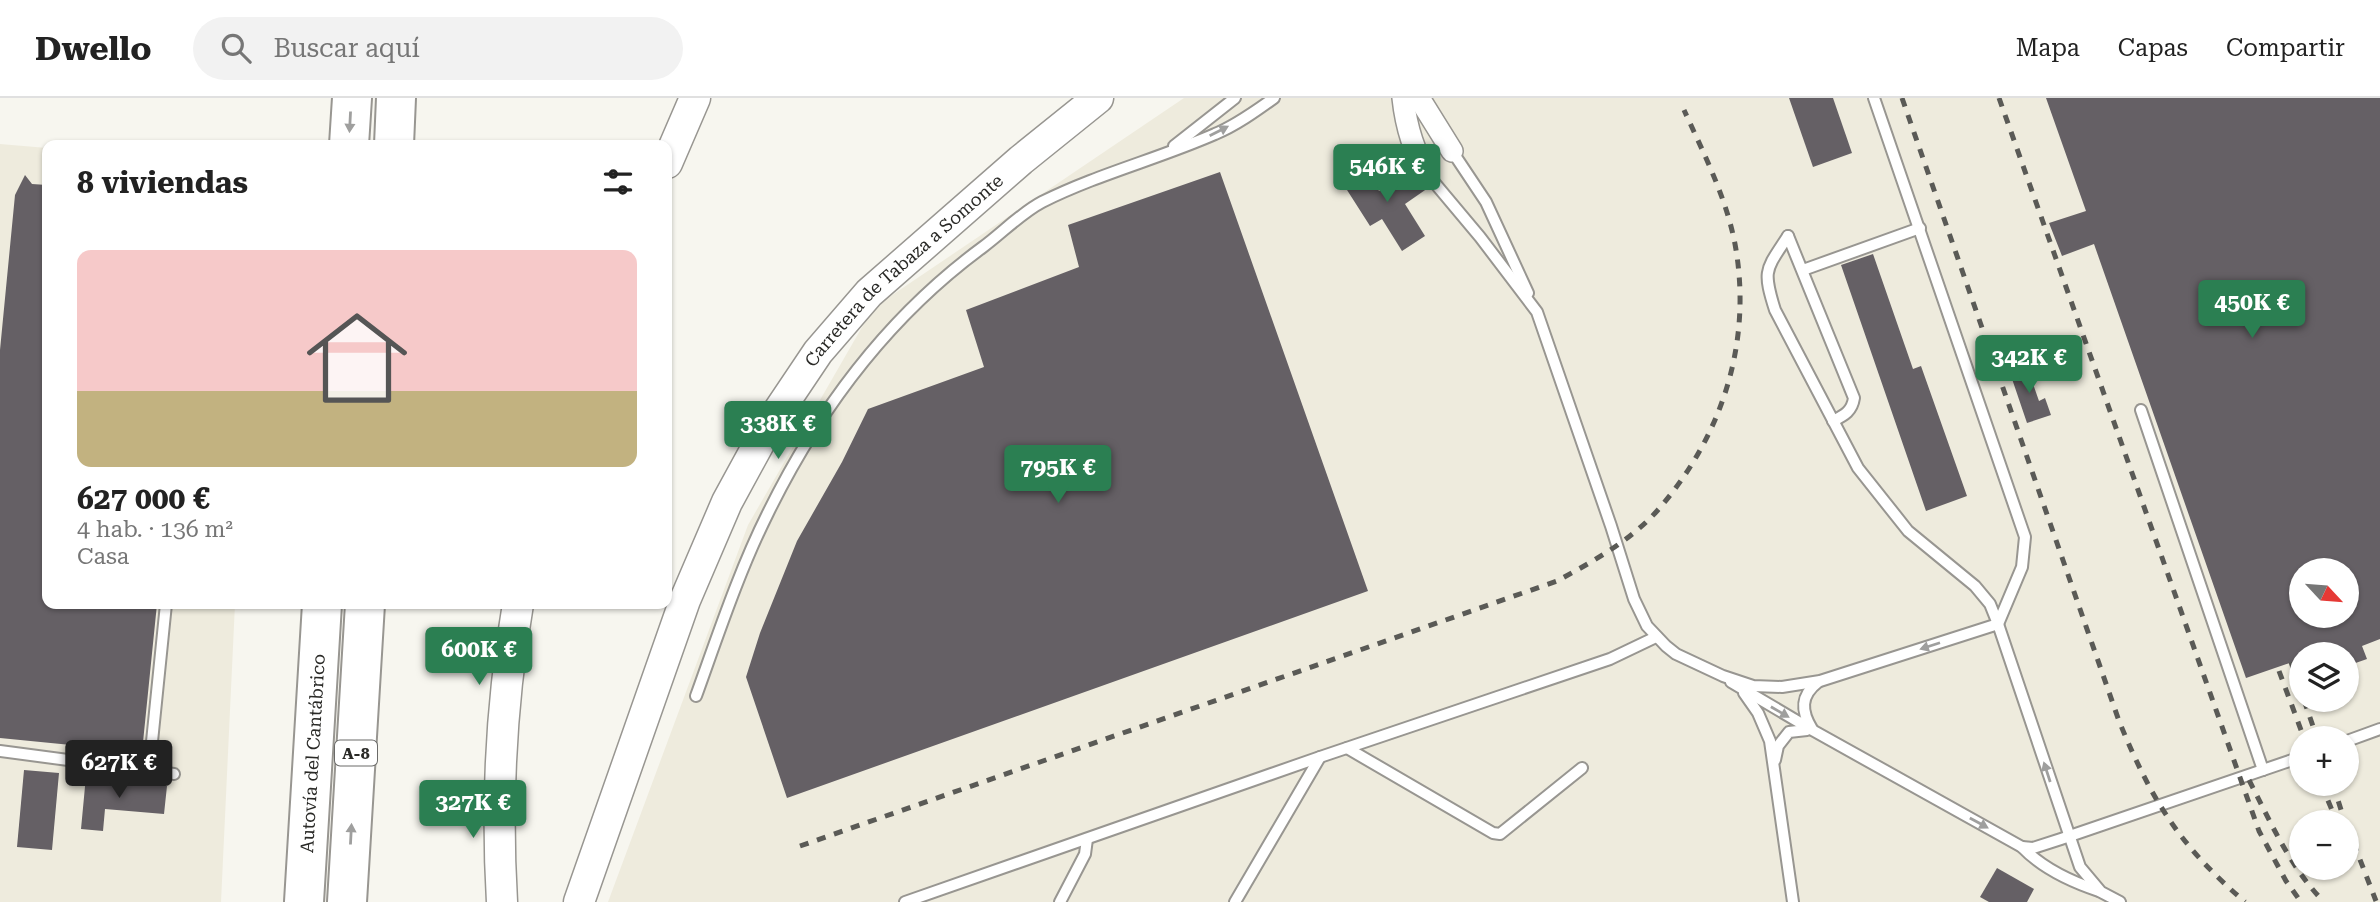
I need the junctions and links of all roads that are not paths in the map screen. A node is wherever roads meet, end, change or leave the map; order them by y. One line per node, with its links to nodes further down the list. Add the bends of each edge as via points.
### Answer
1 (352, 98): 10 (highway, one-way to 10)
2 (396, 98): 11 (highway)
3 (695, 98): 12 (street)
4 (1098, 98): 51 (street, Carretera de Tabaza a Somonte, via 869,293 818,352 769,425 727,502 685,600)
5 (1235, 98): 14 (lane)
6 (1274, 98): 14 (lane, one-way to 6, via 1218,133)
7 (1403, 98): 15 (street, via 1406,125)
8 (1419, 98): 13 (street)
9 (1874, 98): 16 (lane)
10 (349, 140)
11 (394, 140)
12 (672, 151)
13 (1452, 151): 18 (lane, via 1486,202)
14 (1160, 156): 30 (lane, via 1040,203 956,267 873,349 807,439 767,514)
15 (1428, 175): 18 (lane)
16 (1920, 228): 17 (lane); 25 (lane, via 2025,537 2022,566)
17 (1803, 270): 20 (lane, via 1854,398 1853,407); 20 (lane, via 1788,236 1767,269 1769,289 1775,310)
18 (1537, 312): 26 (lane, via 1634,599)
19 (2141, 411): 40 (lane)
20 (1833, 421): 25 (lane, via 1858,468 1908,531 1975,586 1990,604)
21 (165, 609): 41 (lane)
22 (322, 609): 48 (highway, Autovía del Cantábrico / A-8)
23 (365, 609): 49 (highway, A-8, one-way to 23)
24 (517, 609): 50 (street, via 504,692 499,776)
25 (1998, 624): 28 (lane, one-way to 28); 43 (lane, one-way to 25)
26 (1656, 637): 27 (lane, via 1676,654); 34 (lane, via 1610,659)
27 (1723, 676): 28 (lane, via 1767,687); 29 (lane)
28 (1820, 681): 32 (lane, via 1804,703 1805,718)
29 (1741, 689): 32 (lane, one-way to 32); 39 (lane, via 1766,730)
30 (696, 696)
31 (2380, 729): 33 (lane)
32 (1814, 732): 39 (lane, via 1789,732 1778,746); 45 (lane, one-way to 45)
33 (2359, 737)
34 (1347, 748): 36 (lane); 38 (lane, via 1500,834)
35 (0, 751): 41 (lane)
36 (1320, 757): 44 (lane); 54 (lane)
37 (2289, 761): 40 (lane)
38 (1582, 768)
39 (1775, 769): 55 (lane)
40 (2263, 770): 43 (lane)
41 (149, 771): 42 (lane)
42 (174, 774)
43 (2069, 836): 45 (lane, via 2034,848); 46 (lane, via 2080,867)
44 (1087, 838): 47 (lane); 53 (lane, via 1085,854)
45 (2022, 847): 46 (lane, via 2078,884)
46 (2101, 892): 56 (lane)
47 (936, 897): 52 (lane)
48 (304, 902)
49 (347, 902)
50 (502, 902)
51 (579, 902)
52 (905, 902)
53 (1060, 902)
54 (1235, 902)
55 (1793, 902)
56 (2120, 902)

